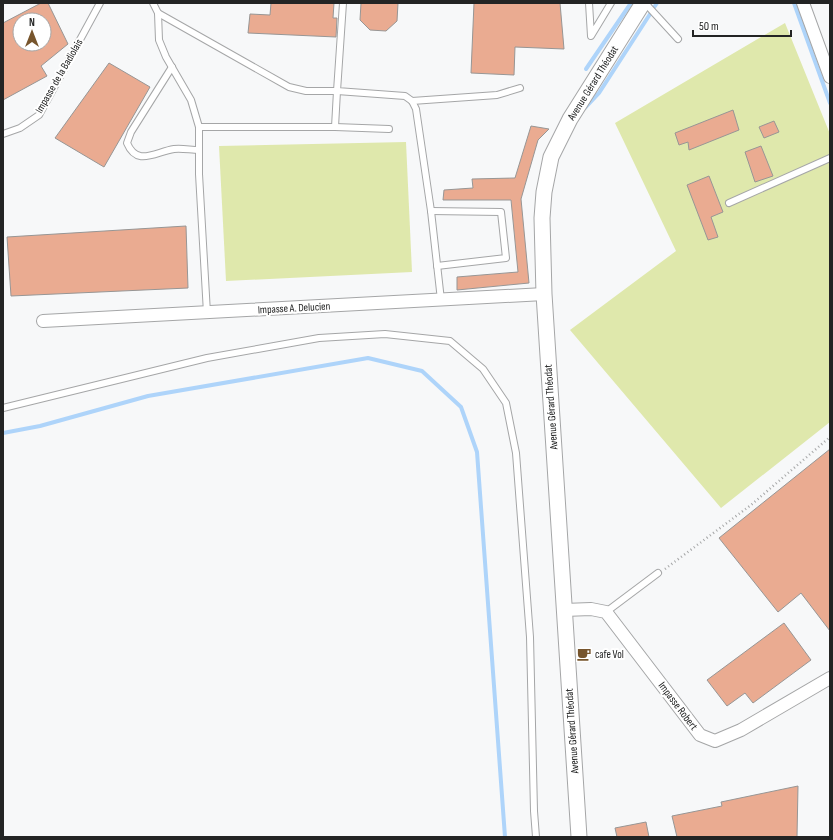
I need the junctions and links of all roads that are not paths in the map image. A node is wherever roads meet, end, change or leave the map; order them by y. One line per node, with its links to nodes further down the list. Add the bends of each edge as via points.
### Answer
1 (100, 3): 18 (lane, Impasse de la Badiolais, via 39,115 20,128)
2 (152, 3): 8 (lane)
3 (343, 3): 13 (lane)
4 (588, 3): 5 (lane, via 591,36)
5 (611, 3)
6 (644, 3): 9 (lane); 24 (street, Avenue Gérard Théodat, via 570,119 551,157 542,218)
7 (803, 3): 11 (street)
8 (158, 13): 10 (lane, via 159,40); 13 (lane, via 289,87 306,91)
9 (678, 39)
10 (172, 67): 15 (lane, via 191,100); 19 (lane, via 131,132 127,143 130,151 144,157 177,149)
11 (830, 77)
12 (520, 88): 14 (lane, via 497,95)
13 (337, 91): 14 (lane, via 404,96); 16 (lane)
14 (412, 101): 22 (lane, via 418,118)
15 (199, 127): 16 (lane); 19 (lane)
16 (336, 127): 17 (lane)
17 (389, 129)
18 (3, 134)
19 (199, 150): 26 (lane)
20 (830, 158): 21 (lane)
21 (729, 203)
22 (431, 210): 23 (lane); 23 (lane, via 501,212 506,258)
23 (437, 266): 25 (lane)
24 (544, 294): 25 (street, Impasse A. Delucien); 30 (street, Avenue Gérard Théodat)
25 (441, 300): 26 (street, Impasse A. Delucien)
26 (207, 313): 27 (street, Impasse A. Delucien)
27 (43, 321)
28 (3, 408): 33 (lane, via 207,358 319,338 385,334 450,341 483,369 506,403 516,453 530,637)
29 (658, 574): 31 (lane)
30 (564, 610): 31 (street, via 591,609); 34 (street, Avenue Gérard Théodat)
31 (606, 612): 32 (street, Impasse Robert, via 700,735 715,741 741,730)
32 (830, 678)
33 (536, 837)
34 (579, 837)

